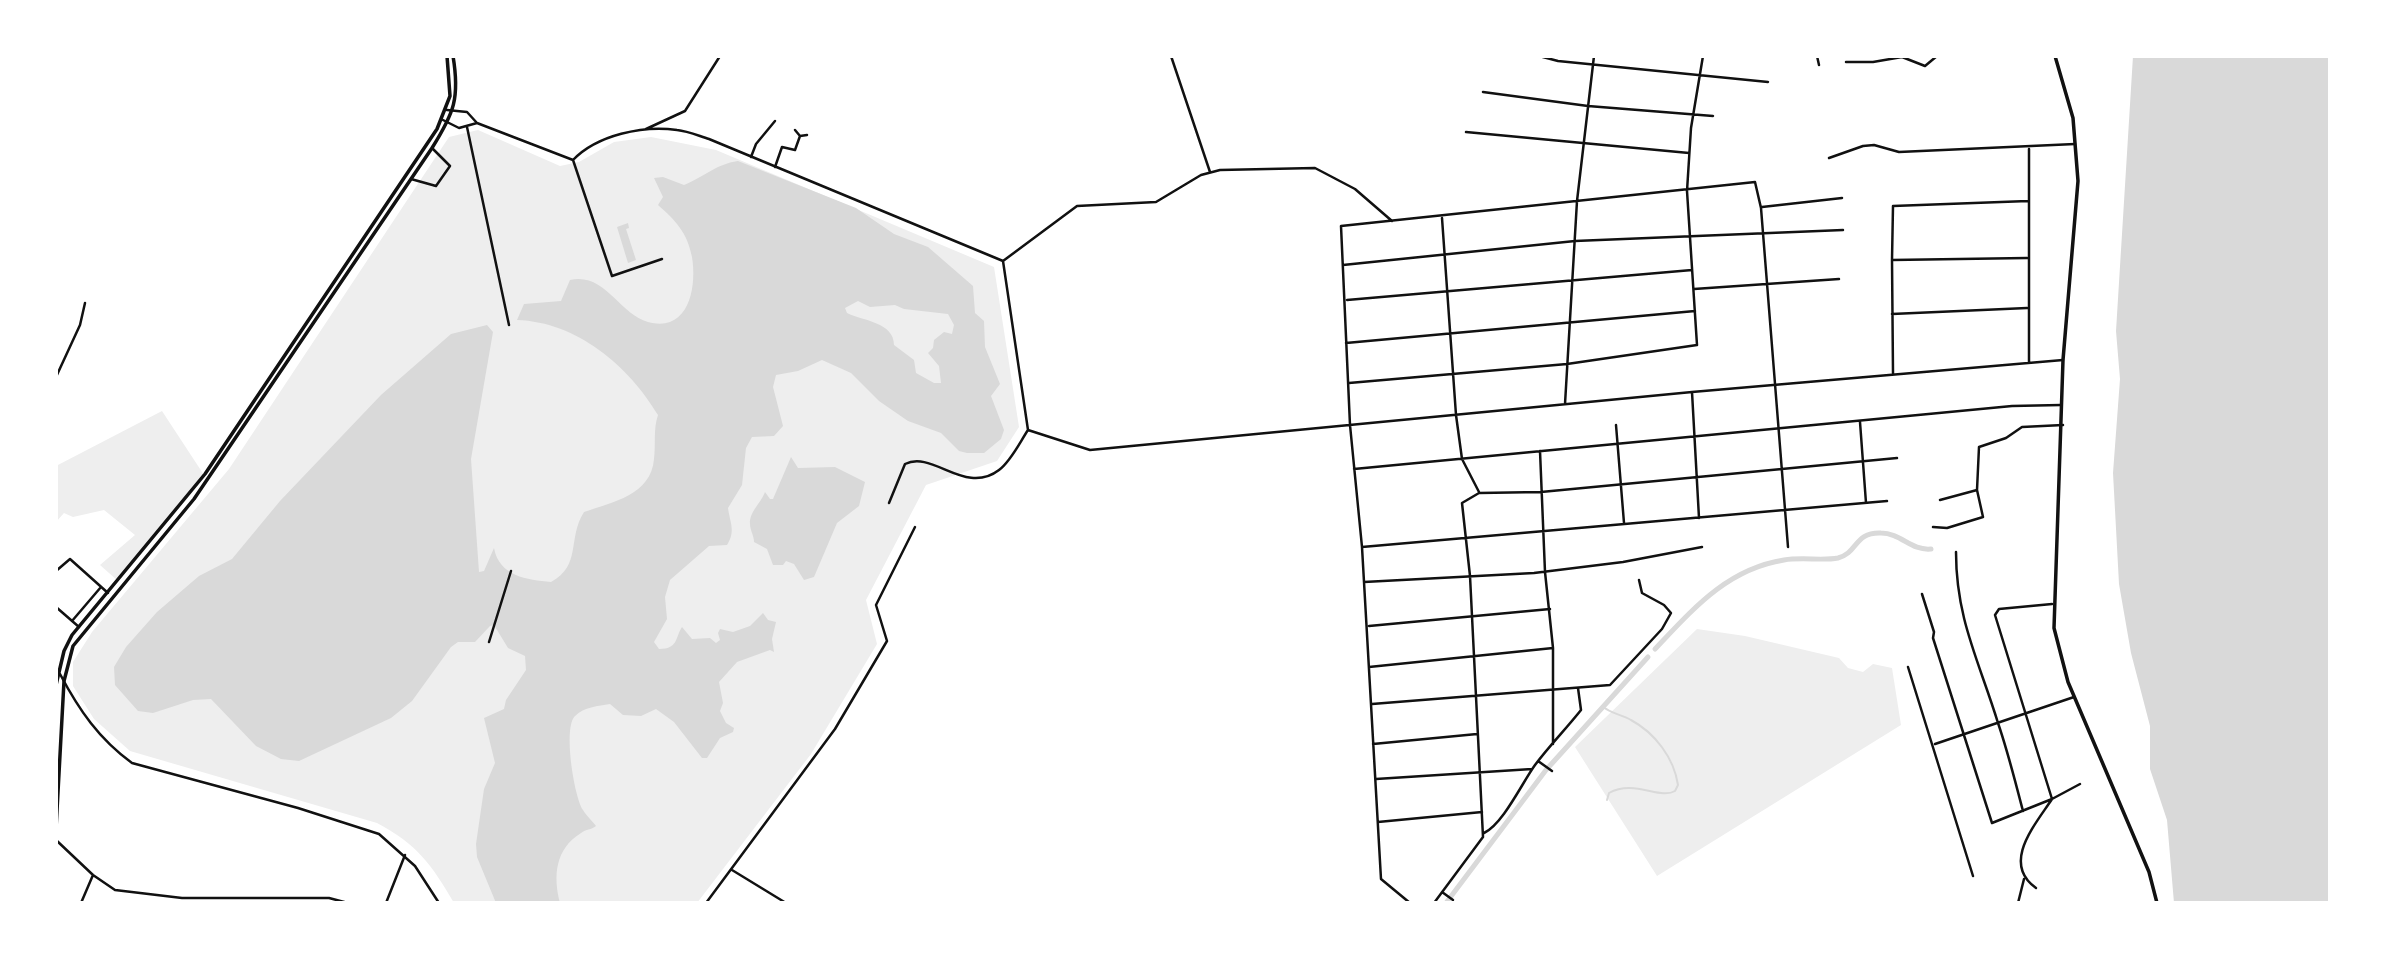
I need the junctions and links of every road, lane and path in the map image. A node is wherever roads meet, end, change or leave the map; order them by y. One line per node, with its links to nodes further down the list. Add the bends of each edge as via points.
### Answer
1 (447, 56): 20 (main road, via 451,90)
2 (453, 56): 21 (main road, via 457,92)
3 (712, 56): 12 (street)
4 (720, 56): 12 (street)
5 (1171, 56): 44 (street)
6 (1539, 56): 14 (street)
7 (1594, 56): 14 (street)
8 (1703, 56): 16 (street)
9 (1817, 56): 15 (street)
10 (1937, 56): 13 (street, via 1925,66 1902,57)
11 (2055, 56): 35 (main road, via 2073,118)
12 (716, 61): 24 (street, via 685,111)
13 (1846, 62)
14 (1594, 64): 16 (street); 19 (street)
15 (1819, 65)
16 (1700, 74): 17 (street); 22 (street)
17 (1768, 82)
18 (1483, 92): 19 (street)
19 (1588, 106): 22 (street); 36 (street)
20 (447, 110): 21 (street); 25 (main road)
21 (453, 111): 25 (main road); 27 (street, via 467,112)
22 (1694, 115): 23 (street); 39 (street)
23 (1713, 116)
24 (667, 119): 29 (street); 30 (street)
25 (445, 121): 28 (street); 37 (main road); 131 (main road, via 205,474)
26 (775, 121): 40 (street)
27 (477, 123): 28 (street); 42 (street)
28 (467, 127): 75 (street)
29 (668, 129): 30 (street); 40 (street, via 709,139)
30 (645, 130): 42 (street, via 620,133)
31 (796, 130): 34 (street)
32 (1466, 132): 36 (street)
33 (807, 135): 34 (street)
34 (800, 136): 43 (street, via 795,150 782,147)
35 (2075, 144): 38 (street); 78 (main road, via 2078,181)
36 (1584, 145): 39 (street); 48 (street)
37 (432, 148): 45 (main road); 45 (street, via 450,166 445,177 436,186)
38 (2029, 148): 41 (street, via 1899,152 1874,145); 49 (street)
39 (1690, 153): 46 (street)
40 (751, 157): 43 (street)
41 (1829, 158)
42 (573, 160): 59 (street, via 612,276)
43 (775, 167): 61 (street)
44 (1210, 172): 52 (street, via 1315,168 1354,189); 61 (street, via 1156,202 1077,206)
45 (410, 179): 146 (main road, via 210,476 78,639)
46 (1687, 191): 48 (street); 50 (street, via 1751,180); 55 (street)
47 (1842, 198): 50 (street)
48 (1577, 201): 51 (street); 56 (street)
49 (2028, 201): 58 (street); 60 (street, via 1893,206)
50 (1761, 208): 54 (street)
51 (1442, 218): 52 (street); 57 (street)
52 (1392, 221): 62 (street, via 1340,226)
53 (1843, 230): 54 (street)
54 (1763, 234): 55 (street); 66 (street)
55 (1689, 237): 56 (street); 63 (street)
56 (1575, 241): 57 (street); 65 (street)
57 (1445, 256): 62 (street); 68 (street)
58 (2028, 258): 60 (street); 71 (street)
59 (662, 259)
60 (1892, 260): 73 (street)
61 (1003, 261): 95 (street)
62 (1343, 265): 69 (street)
63 (1692, 270): 65 (street); 67 (street)
64 (1839, 279): 66 (street)
65 (1572, 282): 68 (street); 74 (street)
66 (1767, 284): 67 (street); 85 (street)
67 (1694, 289): 72 (street)
68 (1445, 292): 69 (street); 76 (street)
69 (1346, 300): 77 (street)
70 (85, 303): 83 (street)
71 (2027, 308): 73 (street); 79 (street)
72 (1695, 311): 74 (street); 80 (street, via 1697,345)
73 (1892, 314): 82 (street)
74 (1570, 321): 76 (street); 80 (street)
75 (509, 325)
76 (1448, 334): 77 (street); 81 (street)
77 (1346, 343): 84 (street)
78 (2063, 360): 79 (street); 88 (main road)
79 (2029, 362): 82 (street)
80 (1567, 364): 81 (street); 87 (street)
81 (1452, 374): 84 (street); 89 (street)
82 (1893, 374): 85 (street)
83 (56, 377)
84 (1348, 383): 91 (street)
85 (1774, 385): 86 (street); 94 (street)
86 (1692, 392): 87 (street); 96 (street)
87 (1565, 404): 89 (street)
88 (2061, 405): 90 (street); 93 (main road)
89 (1456, 415): 91 (street); 100 (street)
90 (1860, 421): 94 (street); 101 (street)
91 (1350, 425): 95 (street, via 1090,450); 103 (street)
92 (1616, 425): 97 (street)
93 (2063, 425): 106 (street, via 2022,427 2006,438 1983,443); 133 (main road)
94 (1777, 428): 96 (street); 102 (street)
95 (1028, 430): 111 (street, via 1001,468 981,478 961,477 918,461 905,464)
96 (1693, 436): 97 (street); 104 (street)
97 (1618, 443): 98 (street); 105 (street)
98 (1540, 451): 100 (street); 107 (street)
99 (1897, 458): 101 (street)
100 (1462, 459): 103 (street); 108 (street)
101 (1864, 461): 102 (street); 112 (street)
102 (1780, 468): 104 (street); 113 (street)
103 (1354, 469): 120 (street)
104 (1695, 476): 105 (street); 114 (street)
105 (1620, 483): 107 (street); 115 (street)
106 (1977, 490): 109 (street); 117 (street, via 1983,517 1947,528)
107 (1541, 492): 108 (street); 118 (street)
108 (1479, 493): 119 (street, via 1462,503)
109 (1940, 500)
110 (1887, 501): 112 (street)
111 (889, 503)
112 (1866, 503): 113 (street)
113 (1784, 509): 114 (street); 122 (street)
114 (1699, 518): 115 (street)
115 (1624, 523): 118 (street)
116 (915, 527): 174 (street, via 876,604 887,640 835,729)
117 (1933, 527)
118 (1543, 531): 119 (street); 126 (street)
119 (1466, 539): 120 (street); 127 (street)
120 (1362, 547): 129 (street)
121 (1702, 547): 126 (street)
122 (1788, 547)
123 (1956, 552): 154 (street, via 1962,620)
124 (56, 571): 130 (street, via 70,559)
125 (511, 571): 140 (street)
126 (1545, 572): 127 (street); 135 (street)
127 (1470, 576): 129 (street); 136 (street)
128 (1639, 580): 148 (street, via 1642,593 1669,609 1670,618 1610,685)
129 (1364, 582): 139 (street)
130 (101, 587): 131 (street); 137 (street)
131 (108, 593): 138 (main road)
132 (1922, 594): 156 (street)
133 (2052, 604): 151 (main road, via 2054,628); 153 (street, via 1996,612)
134 (56, 607): 137 (street)
135 (1550, 610): 136 (street); 141 (street)
136 (1470, 617): 139 (street); 142 (street)
137 (72, 621): 138 (street)
138 (79, 626): 145 (main road)
139 (1367, 626): 143 (street)
140 (489, 642)
141 (1553, 648): 142 (street); 149 (street)
142 (1473, 657): 143 (street); 150 (street)
143 (1369, 667): 152 (street)
144 (1908, 667): 159 (street)
145 (58, 672): 146 (street); 147 (main road)
146 (64, 681): 170 (main road); 173 (street, via 89,722 132,763 365,828)
147 (56, 685)
148 (1578, 688): 149 (street); 158 (street, via 1581,710)
149 (1553, 690): 150 (street); 158 (street)
150 (1475, 696): 152 (street); 155 (street)
151 (2074, 697): 153 (street); 192 (main road, via 2149,872)
152 (1372, 704): 157 (street)
153 (2025, 714): 154 (street); 166 (street)
154 (1998, 722): 156 (street); 167 (street)
155 (1477, 734): 157 (street); 163 (street)
156 (1964, 734): 159 (street); 167 (street, via 1993,823)
157 (1373, 744): 164 (street)
158 (1553, 744): 160 (street)
159 (1934, 744): 176 (street)
160 (1540, 762): 161 (street); 162 (street)
161 (1532, 769): 163 (street); 171 (street, via 1509,807)
162 (1552, 771)
163 (1479, 772): 164 (street); 168 (street)
164 (1376, 779): 169 (street)
165 (2080, 784): 166 (street)
166 (2052, 799): 167 (street); 177 (street, via 2019,860)
167 (2023, 811)
168 (1482, 812): 169 (street); 171 (street)
169 (1378, 822): 189 (street, via 1381,878)
170 (56, 829)
171 (1483, 833): 179 (street)
172 (56, 840): 175 (street)
173 (405, 855): 185 (street); 186 (street)
174 (731, 870): 187 (street); 188 (street)
175 (93, 875): 180 (street, via 115,890); 182 (street)
176 (1973, 876)
177 (2024, 877): 178 (street); 191 (street)
178 (2036, 887)
179 (1444, 893): 181 (street); 190 (street)
180 (234, 898): 183 (street); 184 (street, via 329,898)
181 (1453, 900)
182 (81, 903)
183 (235, 903)
184 (348, 903)
185 (386, 903)
186 (439, 903)
187 (706, 903)
188 (786, 903)
189 (1410, 903)
190 (1434, 903)
191 (2018, 903)
192 (2157, 903)

